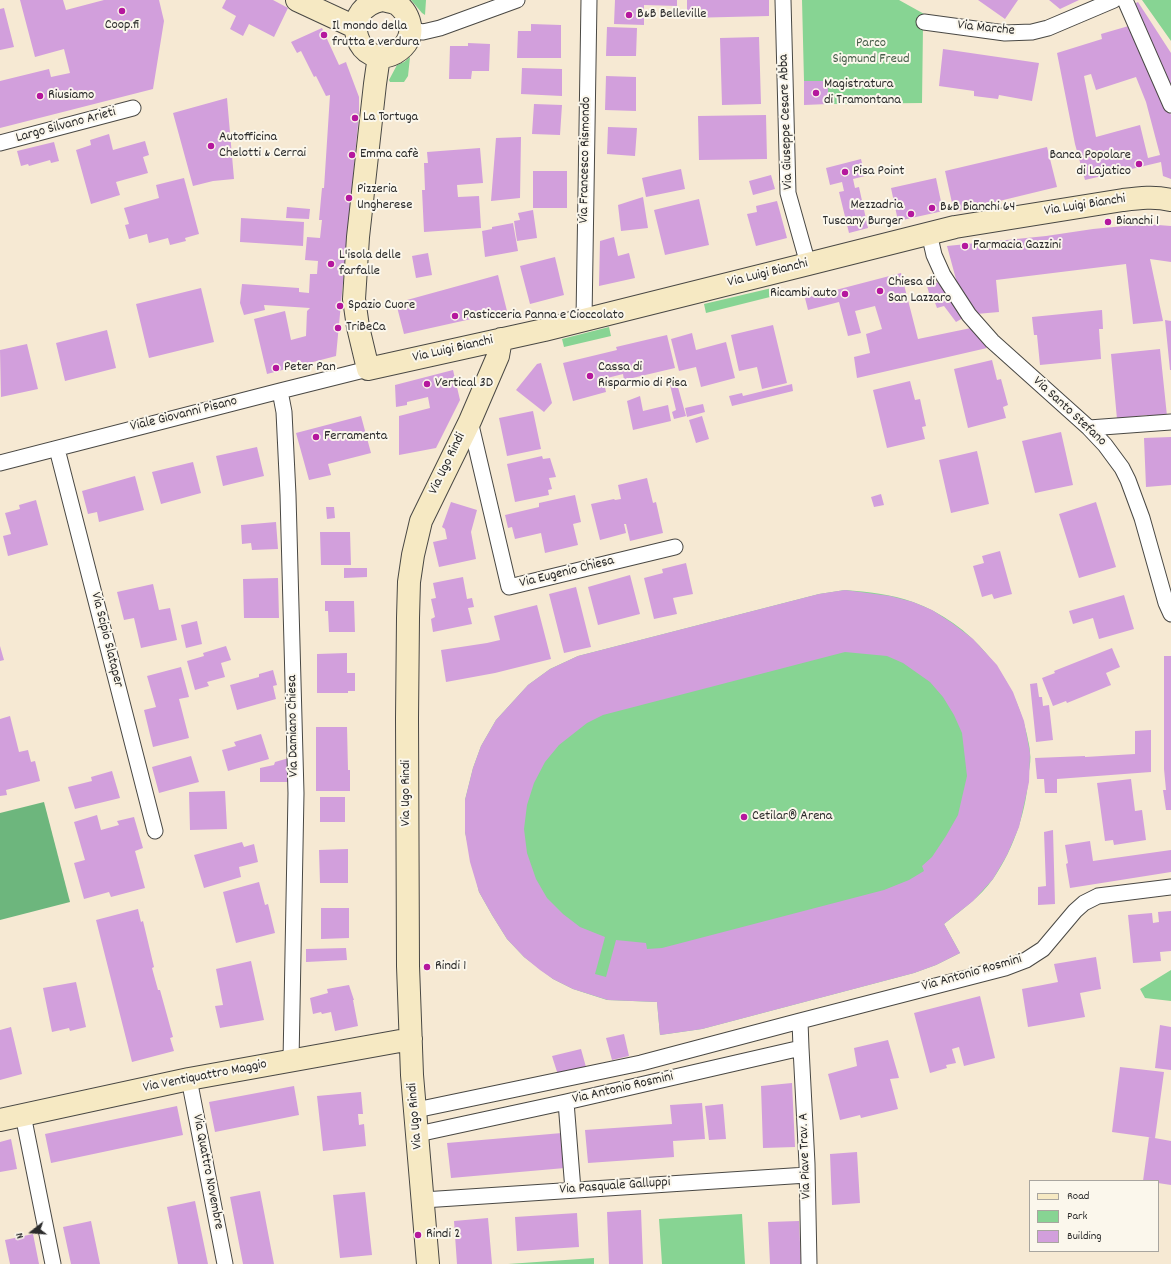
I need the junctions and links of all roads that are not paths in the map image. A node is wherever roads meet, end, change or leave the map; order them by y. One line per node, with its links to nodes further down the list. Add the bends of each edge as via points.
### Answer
1 (297, 0): 9 (street)
2 (382, 0): 9 (street, via 361,10 356,18); 10 (street, via 397,4 410,21)
3 (517, 0): 10 (street, via 440,28 423,32)
4 (589, 0): 18 (street, Via Francesco Rismondo)
5 (783, 0): 17 (street, Via Giuseppe Cesare Abba, via 788,193)
6 (1114, 0): 8 (street, Via Marche, via 1048,28 1032,32 1005,33)
7 (1125, 0): 12 (street)
8 (924, 22)
9 (355, 27): 11 (street, via 361,46 367,52)
10 (411, 30): 11 (street, via 408,41 398,52)
11 (379, 56): 20 (street, via 358,237 354,299)
12 (1171, 105)
13 (133, 108): 14 (street, Largo Silvano Arieti)
14 (0, 143)
15 (1171, 200): 16 (street, Via Luigi Bianchi, via 1154,197 1123,200)
16 (929, 233): 17 (street, Via Luigi Bianchi); 24 (street, Via Santo Stefano, via 934,255 943,276 969,315 992,341)
17 (808, 264): 18 (street, Via Luigi Bianchi)
18 (584, 319): 19 (street, Via Luigi Bianchi)
19 (501, 339): 20 (street, Via Luigi Bianchi); 22 (street, Via Ugo Rindi, via 498,356)
20 (368, 369): 21 (street, Viale Giovanni Pisano)
21 (280, 391): 25 (street, Viale Giovanni Pisano); 34 (street, Via Damiano Chiesa, via 284,412 288,495 296,794)
22 (470, 421): 27 (street, Via Eugenio Chiesa, via 509,587); 32 (street, Via Ugo Rindi, via 421,520 409,582 407,830)
23 (1171, 422): 24 (street)
24 (1089, 428): 28 (street, Via Santo Stefano, via 1105,445 1128,480)
25 (57, 449): 26 (street, Viale Giovanni Pisano); 29 (street, Via Scipio Slataper)
26 (0, 463)
27 (675, 547)
28 (1171, 614)
29 (154, 831)
30 (1171, 887): 31 (street, Via Antonio Rosmini, via 1090,899 1075,911 1043,949 1026,960 1005,968)
31 (800, 1021): 33 (street); 37 (street, Via Antonio Rosmini, via 641,1063)
32 (411, 1039): 34 (street, Via Ventiquattro Maggio); 37 (street, Via Ugo Rindi)
33 (802, 1048): 36 (street, Via Antonio Rosmini); 41 (street, Via Piave Trav. A)
34 (291, 1061): 35 (street, Via Ventiquattro Maggio)
35 (189, 1079): 38 (street, Via Ventiquattro Maggio); 45 (street, Via Quattro Novembre)
36 (566, 1102): 40 (street, Via Antonio Rosmini); 42 (street)
37 (416, 1110): 40 (street, Via Ugo Rindi)
38 (23, 1114): 39 (street, Via Ventiquattro Maggio); 44 (street)
39 (0, 1120)
40 (418, 1134): 43 (street, Via Ugo Rindi)
41 (807, 1175): 42 (street, Via Pasquale Galluppi); 47 (street, Via Piave Trav. A)
42 (573, 1190): 43 (street, Via Pasquale Galluppi)
43 (423, 1200): 46 (street, Via Ugo Rindi)
44 (53, 1264)
45 (225, 1264)
46 (428, 1264)
47 (809, 1264)

